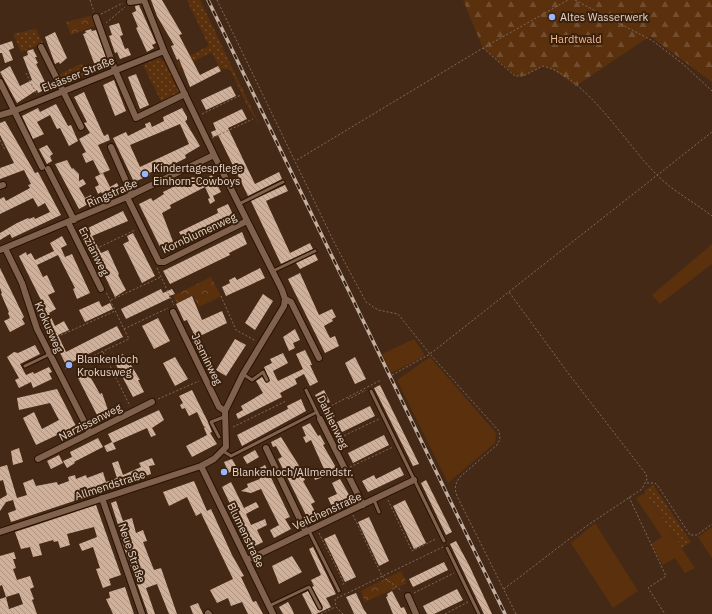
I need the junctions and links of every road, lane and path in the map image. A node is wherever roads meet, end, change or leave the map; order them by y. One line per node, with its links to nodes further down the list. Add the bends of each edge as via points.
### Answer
1 (90, 0): 7 (path)
2 (144, 0): 6 (street); 11 (street)
3 (217, 0): 31 (path)
4 (568, 0): 10 (path)
5 (575, 0): 16 (path, via 653,41)
6 (130, 2): 7 (path, via 128,0); 8 (path)
7 (96, 17): 8 (street)
8 (100, 28): 12 (street)
9 (41, 47): 15 (street)
10 (483, 48): 31 (path); 32 (path, via 515,76 523,76 543,66 551,68 576,86 612,120)
11 (164, 51): 12 (street, Elsässer Straße); 17 (street)
12 (115, 70): 15 (street, Elsässer Straße); 17 (street, via 136,118)
13 (26, 73): 19 (path)
14 (0, 82): 20 (street)
15 (63, 91): 19 (street, Elsässer Straße); 24 (street)
16 (712, 91)
17 (185, 94): 22 (street)
18 (241, 96): 22 (path)
19 (40, 101): 20 (street, Elsässer Straße)
20 (14, 111): 21 (street, Elsässer Straße); 37 (street)
21 (0, 115)
22 (197, 117): 27 (street)
23 (253, 119): 27 (path)
24 (81, 128)
25 (712, 132): 32 (path)
26 (0, 140): 29 (path)
27 (208, 141): 30 (street)
28 (111, 147): 34 (street, Kornblumenweg)
29 (5, 150)
30 (214, 156): 34 (street, Ringstraße); 35 (street)
31 (296, 160): 59 (path, via 335,244 366,302 378,310 398,314)
32 (657, 175): 36 (path, via 674,191); 48 (path)
33 (282, 182): 35 (lane)
34 (130, 196): 37 (street, Ringstraße); 40 (street, Kornblumenweg)
35 (238, 204): 38 (street)
36 (712, 216)
37 (74, 220): 39 (street, Ringstraße)
38 (248, 221): 44 (street, Kornblumenweg, via 164,262); 45 (street)
39 (68, 222): 41 (street, Ringstraße); 43 (street, Enzianweg)
40 (141, 227): 43 (path); 44 (street, Kornblumenweg)
41 (2, 249): 55 (street, Krokusweg, via 22,283 31,316)
42 (315, 251): 45 (lane)
43 (84, 255): 47 (street, Enzianweg)
44 (159, 262): 46 (path, via 157,268)
45 (273, 271): 50 (street)
46 (161, 277): 51 (path); 54 (path, via 174,305)
47 (101, 289): 51 (path, via 105,289)
48 (509, 292): 59 (path); 91 (path, via 646,474)
49 (221, 296): 56 (path, via 236,330)
50 (284, 300): 56 (street, via 280,314); 60 (street, via 291,302)
51 (111, 301): 52 (path)
52 (115, 310): 54 (path); 55 (path)
53 (173, 312): 65 (street, Jasminweg)
54 (124, 329): 57 (path, via 129,339)
55 (44, 343): 58 (street, Krokusweg)
56 (261, 344): 63 (street)
57 (103, 351): 62 (path); 75 (path)
58 (50, 354): 61 (lane); 62 (street, Krokusweg)
59 (430, 354): 64 (path); 109 (path, via 499,431 500,439 497,444 460,476 455,488)
60 (319, 358)
61 (25, 366)
62 (59, 372): 81 (street, Krokusweg)
63 (243, 374): 66 (lane, via 252,380 263,372); 77 (street)
64 (392, 375)
65 (205, 378): 74 (path); 77 (street, Jasminweg)
66 (267, 380)
67 (381, 380): 68 (path)
68 (374, 384): 69 (path); 72 (path)
69 (374, 386)
70 (306, 390): 76 (lane, Dahlienweg)
71 (370, 390): 72 (path, via 349,399); 78 (lane)
72 (348, 397): 76 (path)
73 (286, 401): 80 (path)
74 (152, 402): 75 (street, Narzissenweg)
75 (133, 412): 81 (street, Narzissenweg)
76 (317, 412): 79 (lane, Dahlienweg); 86 (lane, via 231,456)
77 (225, 414): 80 (street); 82 (lane, via 211,422)
78 (384, 417): 83 (path); 84 (lane)
79 (320, 420): 83 (street, Dahlienweg)
80 (226, 430): 86 (street)
81 (90, 433): 87 (street, Narzissenweg)
82 (219, 437)
83 (332, 442): 89 (street, Dahlienweg)
84 (397, 445): 89 (path); 90 (lane)
85 (266, 448): 101 (street)
86 (223, 451): 88 (street, Allmendstraße)
87 (38, 459)
88 (201, 466): 94 (street, Allmendstraße); 106 (street, Blumenstraße)
89 (345, 469): 96 (street, Dahlienweg)
90 (414, 480): 92 (street, Veilchenstraße); 103 (lane)
91 (647, 483): 93 (path); 99 (path, via 655,483 658,486 690,535 696,535)
92 (385, 495): 95 (street, Veilchenstraße); 103 (path, via 412,551)
93 (629, 497): 109 (path); 124 (path, via 666,576 648,588)
94 (102, 498): 102 (street, Allmendstraße); 116 (street, Neue Straße)
95 (374, 500): 96 (street, Veilchenstraße); 98 (lane)
96 (363, 505): 97 (street, Veilchenstraße)
97 (351, 511): 100 (street, Veilchenstraße); 108 (path)
98 (379, 512)
99 (712, 524)
100 (316, 527): 101 (street, Veilchenstraße); 110 (path, via 344,583)
101 (308, 531): 106 (street, Veilchenstraße); 110 (lane)
102 (0, 532)
103 (442, 536): 104 (lane)
104 (444, 540)
105 (447, 548): 107 (lane); 108 (path, via 442,546)
106 (247, 560): 113 (street, Blumenstraße)
107 (458, 571): 111 (path); 112 (lane)
108 (382, 576): 111 (path); 114 (path, via 335,599)
109 (503, 589): 123 (path)
110 (339, 591)
111 (408, 596): 120 (street)
112 (472, 600): 121 (path); 122 (lane)
113 (269, 606): 115 (lane, via 309,586); 117 (street, Blumenstraße)
114 (336, 606): 118 (path); 119 (path)
115 (320, 608)
116 (142, 614)
117 (273, 614)
118 (321, 614)
119 (343, 614)
120 (416, 614)
121 (445, 614)
122 (479, 614)
123 (516, 614)
124 (665, 614)

